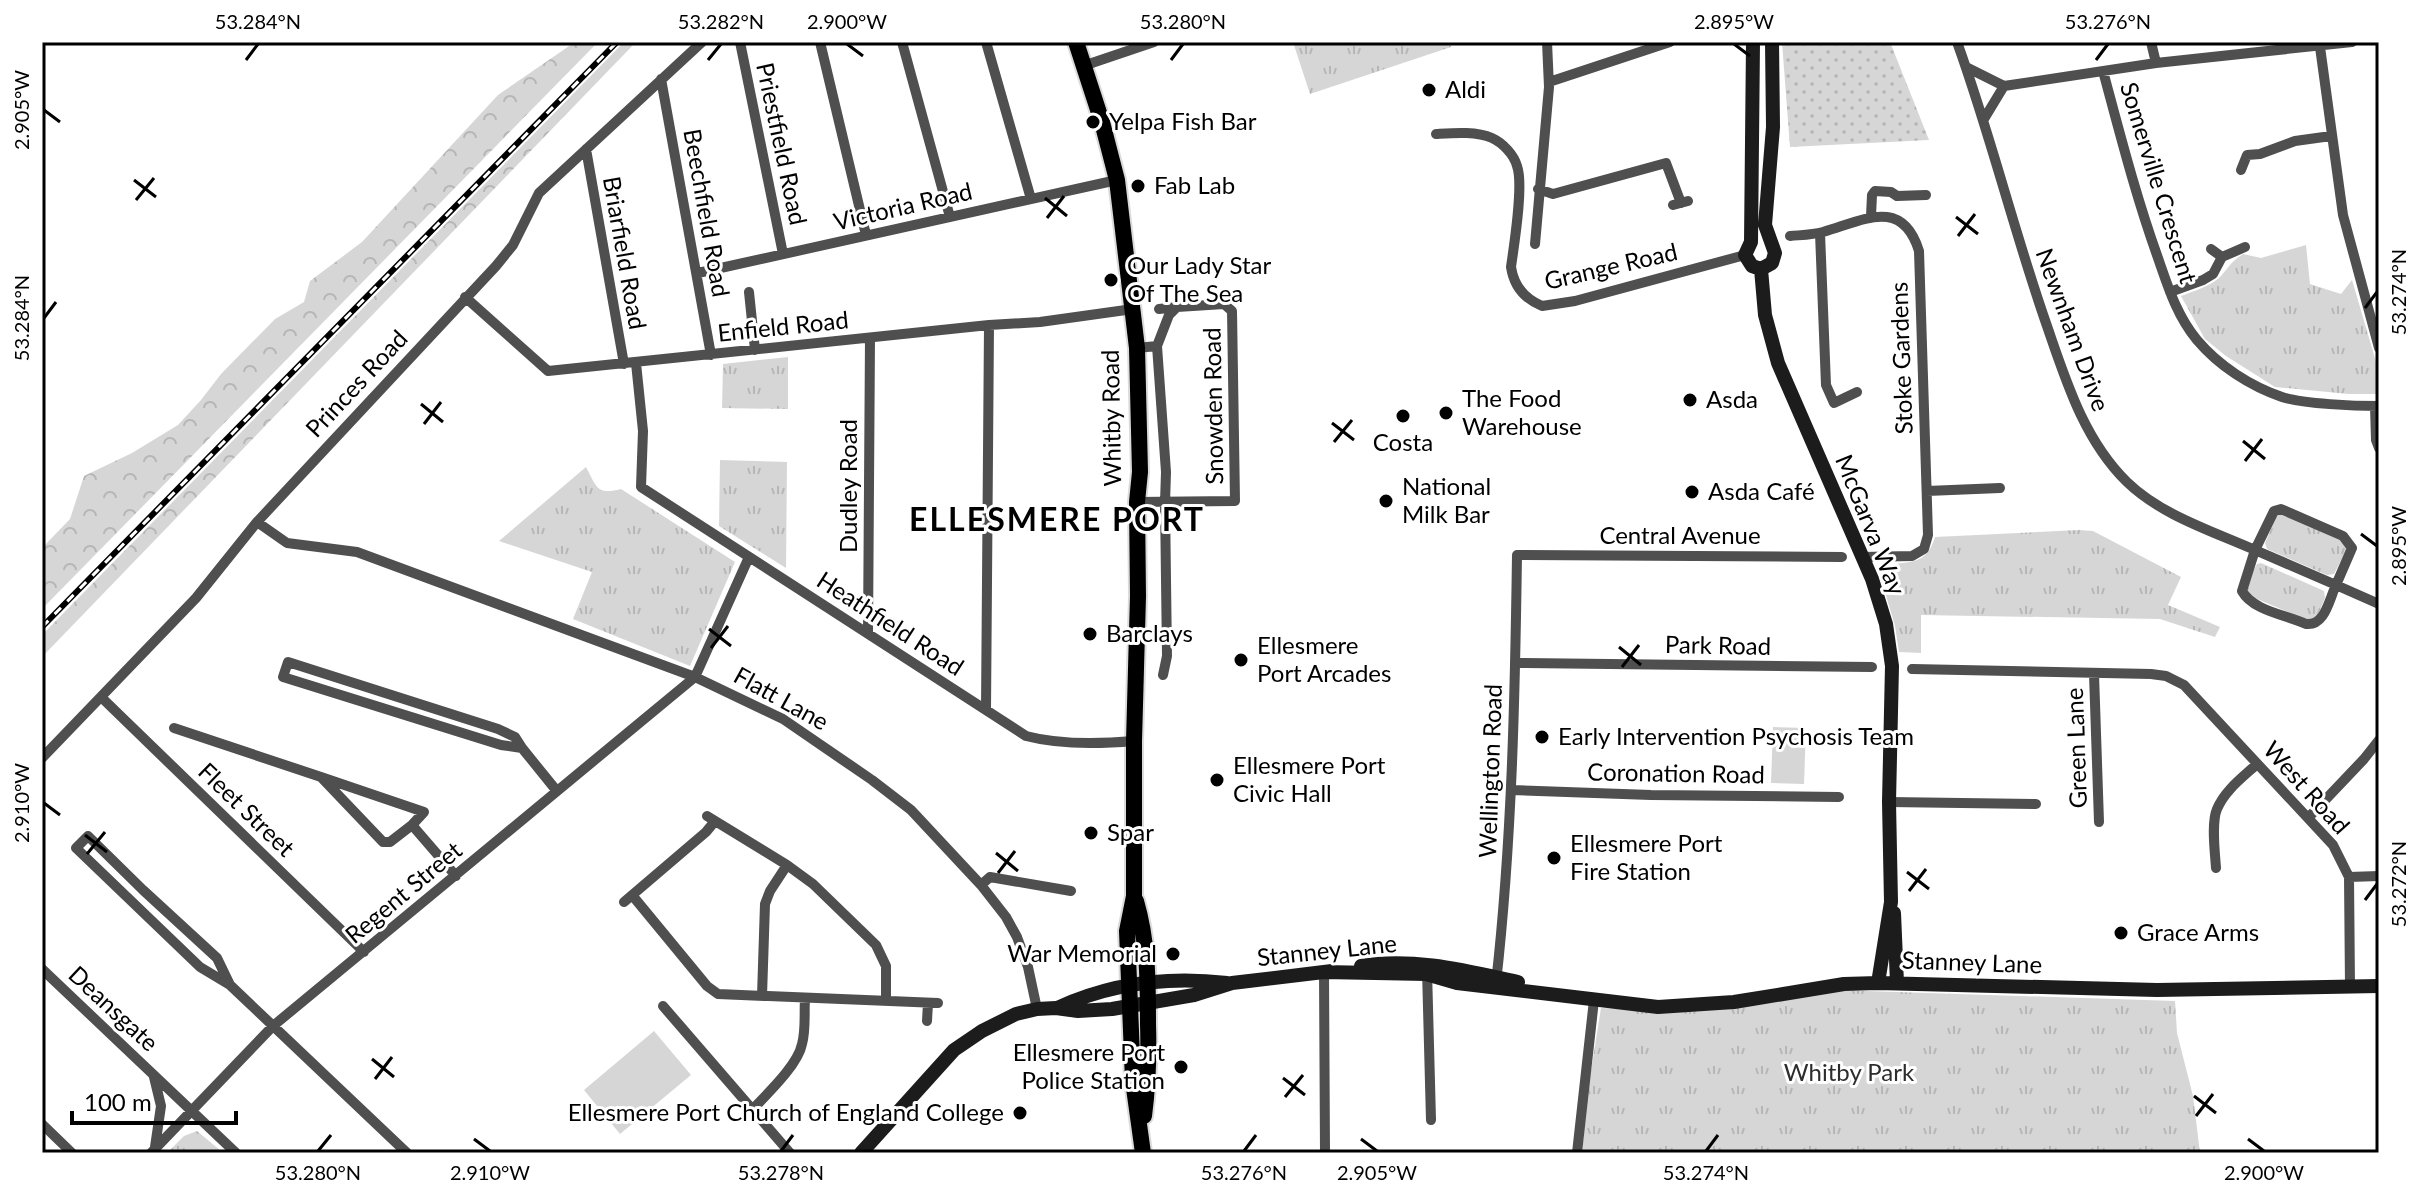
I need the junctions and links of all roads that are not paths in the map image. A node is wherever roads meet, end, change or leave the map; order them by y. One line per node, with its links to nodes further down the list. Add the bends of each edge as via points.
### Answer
1 (702, 42): 21 (street, Princes Road)
2 (740, 42): 46 (street, Priestfield Road)
3 (820, 42): 39 (street)
4 (902, 42): 37 (street)
5 (986, 42): 34 (street)
6 (1076, 42): 18 (main road, Whitby Road)
7 (1154, 42): 18 (street)
8 (1547, 42): 22 (street)
9 (1670, 42): 22 (street)
10 (1753, 42): 44 (main road)
11 (1772, 42): 42 (main road, via 1773,127 1765,225)
12 (1957, 42): 19 (street, Newnham Drive)
13 (2151, 42): 17 (street)
14 (2352, 42): 16 (street)
15 (2245, 47): 16 (street); 17 (street)
16 (2320, 47): 26 (street)
17 (2156, 63): 20 (street)
18 (1083, 66): 31 (main road, Whitby Road)
19 (1966, 67): 23 (street); 24 (street, Newnham Drive)
20 (2103, 71): 23 (street); 51 (street, Somerville Crescent)
21 (661, 79): 28 (street, Princes Road); 49 (street, Beechfield Road)
22 (1549, 82): 32 (street)
23 (2004, 86): 24 (street)
24 (1984, 119): 73 (street, Newnham Drive, via 2025,263 2066,380 2102,454 2130,485 2168,511)
25 (1436, 134): 44 (street, Grange Road, via 1493,138 1511,153 1519,185 1513,277 1525,296 1542,306 1575,301)
26 (2331, 136): 29 (street); 60 (street, via 2343,215)
27 (2238, 144): 29 (street)
28 (586, 149): 52 (street, Princes Road, via 539,193 513,245); 63 (street, Briarfield Road)
29 (2247, 155): 30 (street)
30 (2241, 170)
31 (1117, 180): 34 (street, Victoria Road); 54 (main road, Whitby Road)
32 (1538, 189): 35 (street, via 1553,194 1666,163); 41 (street)
33 (1926, 195): 36 (street, via 1875,191)
34 (1031, 199): 37 (street, Victoria Road)
35 (1681, 203)
36 (1871, 216): 38 (street); 69 (street, Stoke Gardens, via 1905,224 1919,251)
37 (950, 217): 39 (street, Victoria Road)
38 (1820, 233): 40 (street); 64 (street, via 1826,385 1834,403)
39 (866, 235): 46 (street, Victoria Road)
40 (1790, 236)
41 (1535, 244)
42 (1771, 244): 44 (main road, via 1764,240); 48 (main road, via 1774,259)
43 (2245, 247): 47 (street)
44 (1748, 248): 48 (main road, via 1752,266)
45 (2211, 249): 47 (street)
46 (783, 254): 49 (street, Victoria Road)
47 (2222, 257): 51 (street, via 2213,274)
48 (1761, 269): 77 (main road, McGarva Way, via 1765,315 1778,363)
49 (698, 273): 62 (street, Beechfield Road)
50 (749, 292): 61 (street)
51 (2170, 292): 65 (street, Somerville Crescent, via 2195,338 2250,383 2285,398)
52 (465, 297): 63 (street, Enfield Road, via 548,371); 72 (street, Princes Road)
53 (1177, 307): 55 (street); 58 (street); 71 (street, Snowden Road, via 1224,304 1232,311 1235,501)
54 (1133, 309): 56 (street, Enfield Road); 59 (main road, Whitby Road)
55 (1159, 309)
56 (989, 325): 57 (street, Enfield Road); 90 (street)
57 (870, 338): 61 (street, Enfield Road); 80 (street, Dudley Road)
58 (1157, 346): 59 (street); 71 (street)
59 (1137, 348): 70 (main road, Whitby Road)
60 (2379, 348)
61 (755, 350): 62 (street, Enfield Road)
62 (711, 355): 63 (street, Enfield Road)
63 (630, 363): 67 (street, Briarfield Road, via 643,431)
64 (1857, 392)
65 (2377, 406): 66 (street)
66 (2379, 448)
67 (641, 487): 75 (street, Heathfield Road)
68 (2000, 488): 69 (street)
69 (1927, 491): 77 (street, Stoke Gardens, via 1924,549 1912,556)
70 (1137, 502): 71 (street); 93 (main road, Whitby Road)
71 (1165, 503): 85 (street)
72 (257, 522): 86 (street, Flatt Lane, via 287,543 357,552); 88 (street, Princes Road, via 196,598)
73 (2255, 550): 78 (street, Newnham Drive); 78 (street, via 2242,591 2277,613 2314,625); 78 (street, via 2274,511 2307,519 2350,543)
74 (1517, 555): 76 (street, Central Avenue); 81 (street, Wellington Road)
75 (749, 557): 80 (street, Heathfield Road); 86 (street)
76 (1842, 557)
77 (1862, 557): 101 (main road, McGarva Way, via 1886,624 1892,666)
78 (2336, 585): 79 (street, Newnham Drive)
79 (2379, 604)
80 (868, 634): 90 (street, Heathfield Road)
81 (1515, 663): 82 (street, Park Road); 99 (street, Wellington Road)
82 (1872, 667)
83 (1912, 669): 84 (street)
84 (2094, 674): 96 (street, West Road, via 2151,674 2184,685); 104 (street, Green Lane)
85 (1163, 675)
86 (695, 677): 98 (street, Regent Street); 111 (street, Flatt Lane, via 783,719 872,780 922,821)
87 (392, 695): 89 (street); 89 (street, via 288,662 283,677); 94 (street, via 498,729 515,737)
88 (101, 697): 95 (street, Princes Road); 117 (street, Fleet Street)
89 (388, 709): 94 (street)
90 (986, 710): 93 (street, Heathfield Road, via 1026,736 1045,741)
91 (174, 728): 97 (street)
92 (2379, 740): 103 (street)
93 (1134, 741): 114 (main road, Whitby Road)
94 (522, 748): 98 (street)
95 (42, 758)
96 (2257, 764): 103 (street, West Road); 107 (street, via 2217,809)
97 (321, 777): 105 (street, via 383,842); 105 (street, via 424,812)
98 (556, 790): 108 (street, Regent Street)
99 (1512, 790): 100 (street, Coronation Road); 122 (street, Wellington Road)
100 (1839, 797)
101 (1889, 802): 102 (street); 116 (main road, McGarva Way)
102 (2036, 804)
103 (2308, 818): 110 (street, West Road, via 2333,845)
104 (2099, 822)
105 (412, 825): 108 (street)
106 (787, 865): 130 (street, via 765,904); 130 (street, via 711,818 706,832 628,899 712,990); 133 (street, via 876,945 886,966)
107 (2216, 868)
108 (456, 876): 117 (street, Regent Street)
109 (2379, 876): 110 (street)
110 (2349, 877): 129 (street, West Road)
111 (981, 885): 113 (street, via 990,877); 138 (street, Flatt Lane, via 1017,937)
112 (143, 890): 115 (street); 115 (street, via 88,836 76,848); 127 (street, via 217,958)
113 (1071, 891)
114 (1134, 896): 121 (main road, Whitby Road, via 1144,928); 123 (main road, Whitby Road, via 1127,931)
115 (131, 902): 127 (street, via 200,967)
116 (1891, 902): 125 (main road, McGarva Way); 126 (main road, McGarva Way)
117 (364, 952): 140 (street, Regent Street)
118 (42, 969): 141 (street, Deansgate)
119 (1427, 970): 120 (main road, Stanney Lane); 120 (main road, Stanney Lane, via 1381,962); 122 (main road, Stanney Lane, via 1457,983); 144 (street)
120 (1324, 972): 124 (main road, Stanney Lane); 154 (street)
121 (1148, 981): 123 (main road, Stanney Lane); 124 (main road, Stanney Lane); 134 (main road, Whitby Road)
122 (1496, 982): 132 (main road, Stanney Lane)
123 (1129, 983): 135 (main road, Whitby Road); 137 (main road, Stanney Lane)
124 (1232, 983): 134 (main road, Stanney Lane)
125 (1878, 983): 126 (main road, Stanney Lane); 132 (main road, Stanney Lane, via 1694,1006)
126 (1897, 983): 129 (main road, Stanney Lane, via 2157,990)
127 (230, 985): 140 (street)
128 (2379, 986): 129 (main road, Stanney Lane)
129 (2350, 987)
130 (762, 996): 131 (street)
131 (805, 999): 133 (street); 142 (street, via 800,1051)
132 (1594, 1000): 155 (street)
133 (886, 1001): 139 (street, via 933,1003)
134 (1149, 1002): 135 (main road, Stanney Lane); 146 (main road, Whitby Road, via 1149,1076)
135 (1129, 1005): 137 (main road, Stanney Lane); 146 (main road, Whitby Road)
136 (663, 1006): 142 (street)
137 (1056, 1008): 138 (main road)
138 (1037, 1009): 152 (main road, via 982,1031 954,1050)
139 (927, 1021)
140 (273, 1026): 143 (street, Regent Street); 150 (street)
141 (153, 1074): 143 (street, Deansgate); 147 (street, via 161,1106)
142 (752, 1110): 151 (street)
143 (192, 1111): 147 (street, Regent Street); 149 (street, Deansgate)
144 (1431, 1120)
145 (42, 1124): 148 (street)
146 (1141, 1132): 153 (main road, Whitby Road)
147 (153, 1151)
148 (72, 1153)
149 (236, 1153)
150 (407, 1153)
151 (790, 1153)
152 (861, 1153)
153 (1143, 1153)
154 (1325, 1153)
155 (1577, 1153)

